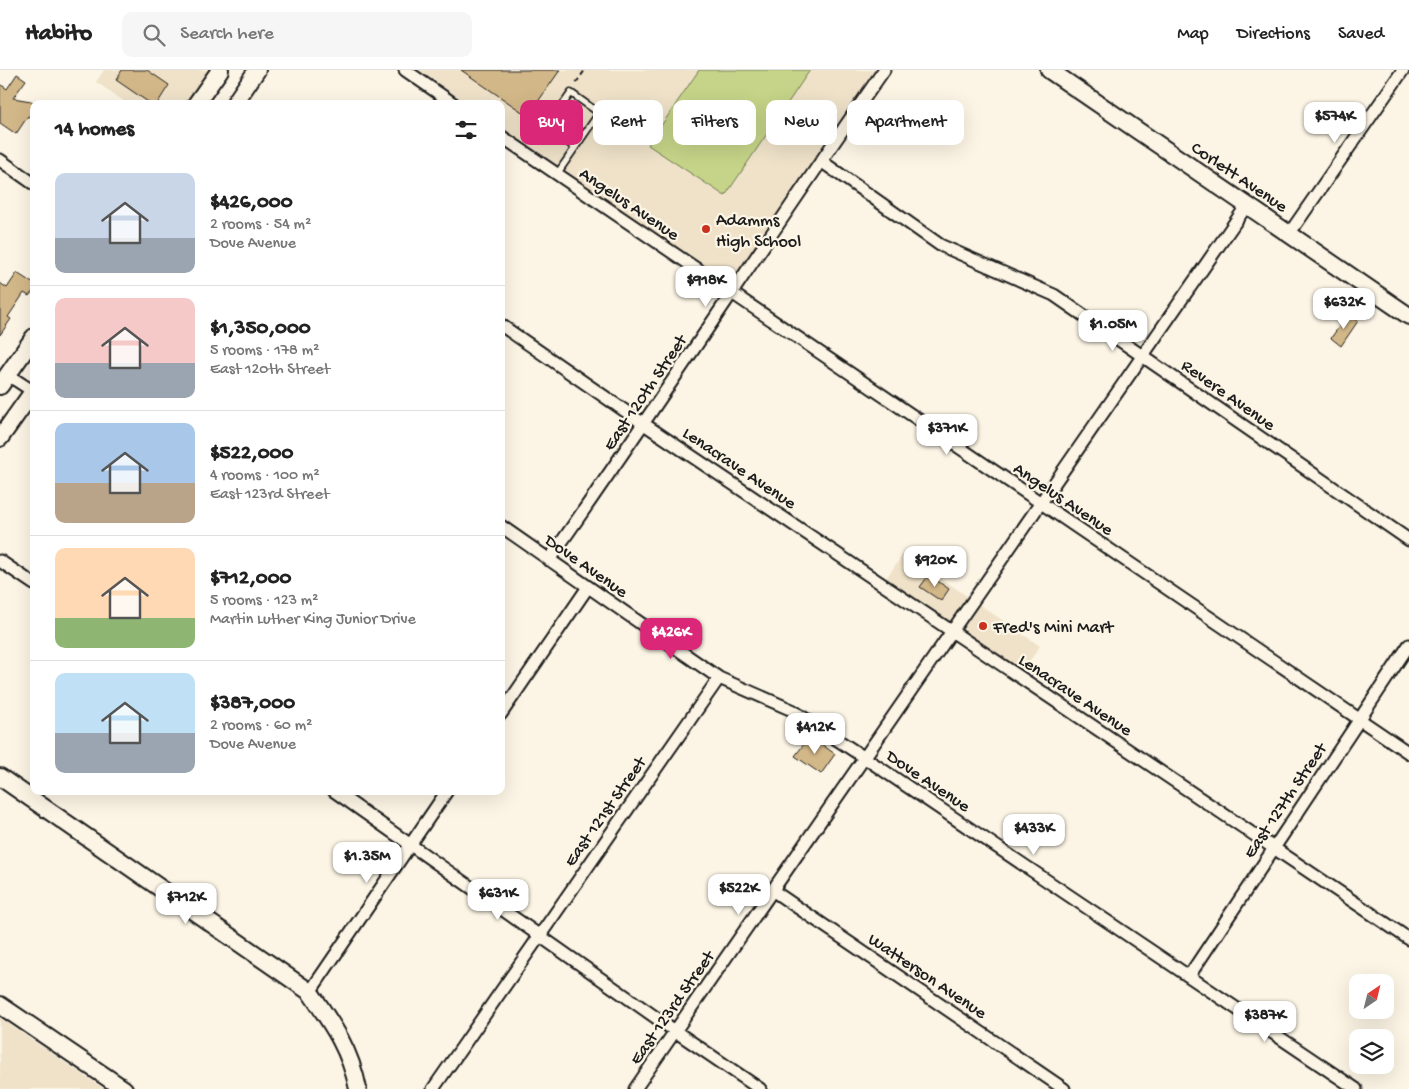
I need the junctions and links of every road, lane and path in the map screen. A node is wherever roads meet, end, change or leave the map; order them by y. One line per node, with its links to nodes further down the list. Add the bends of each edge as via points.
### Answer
1 (220, 70): 9 (street)
2 (257, 70): 10 (street)
3 (405, 70): 11 (street)
4 (585, 70): 8 (path)
5 (884, 70): 15 (street, East 120th Street)
6 (1048, 70): 18 (street, Corlett Avenue)
7 (1403, 70): 19 (street)
8 (576, 83)
9 (199, 100)
10 (237, 100)
11 (448, 100)
12 (505, 139): 16 (street, Angelus Avenue)
13 (575, 148): 13 (lane, via 599,113 571,93 547,127); 16 (lane)
14 (0, 160): 17 (street)
15 (821, 161): 20 (street, East 120th Street); 24 (street, Revere Avenue, via 940,245 1054,295)
16 (557, 174): 20 (street, Angelus Avenue)
17 (30, 181)
18 (1247, 206): 19 (street, Corlett Avenue); 24 (street, East 123rd Street)
19 (1288, 234): 21 (street, Corlett Avenue)
20 (732, 294): 28 (street, East 120th Street); 30 (street, Angelus Avenue)
21 (1409, 316)
22 (505, 328): 28 (street, Lenacrave Avenue)
23 (30, 343): 25 (street)
24 (1142, 355): 30 (street, East 123rd Street); 32 (street, Revere Avenue)
25 (4, 380): 26 (street)
26 (30, 391)
27 (30, 396): 29 (street)
28 (644, 424): 33 (street, East 120th Street); 37 (street, Lenacrave Avenue)
29 (0, 438)
30 (1040, 503): 37 (street, East 123rd Street); 41 (street, Angelus Avenue)
31 (505, 529): 33 (street, Dove Avenue)
32 (1409, 540)
33 (549, 560): 36 (street, Dove Avenue)
34 (0, 561): 35 (street)
35 (30, 581)
36 (588, 587): 39 (street, Dove Avenue); 40 (street)
37 (953, 632): 43 (street, East 123rd Street); 48 (street, Lenacrave Avenue)
38 (1409, 645): 41 (street, East 127th Street)
39 (719, 678): 43 (street, Dove Avenue, via 792,710); 50 (street, East 121st Street)
40 (505, 708)
41 (1359, 719): 42 (street, Angelus Avenue); 48 (street, East 127th Street)
42 (1409, 753)
43 (865, 758): 49 (street, East 123rd Street); 52 (street, Dove Avenue)
44 (0, 777): 53 (street)
45 (340, 795): 47 (street)
46 (444, 795): 47 (street)
47 (410, 844): 50 (street); 53 (street)
48 (1274, 848): 51 (street, Lenacrave Avenue); 52 (street, East 127th Street)
49 (772, 890): 55 (street, East 123rd Street); 61 (street, Watterson Avenue)
50 (540, 934): 55 (street); 58 (street, East 121st Street)
51 (1409, 939)
52 (1188, 976): 62 (street, Dove Avenue)
53 (310, 992): 57 (street, via 338,1033 354,1067)
54 (0, 1005): 56 (street)
55 (675, 1032): 59 (street, East 123rd Street); 60 (street)
56 (124, 1089)
57 (358, 1089)
58 (433, 1089)
59 (635, 1089)
60 (760, 1089)
61 (1064, 1089)
62 (1356, 1089)

